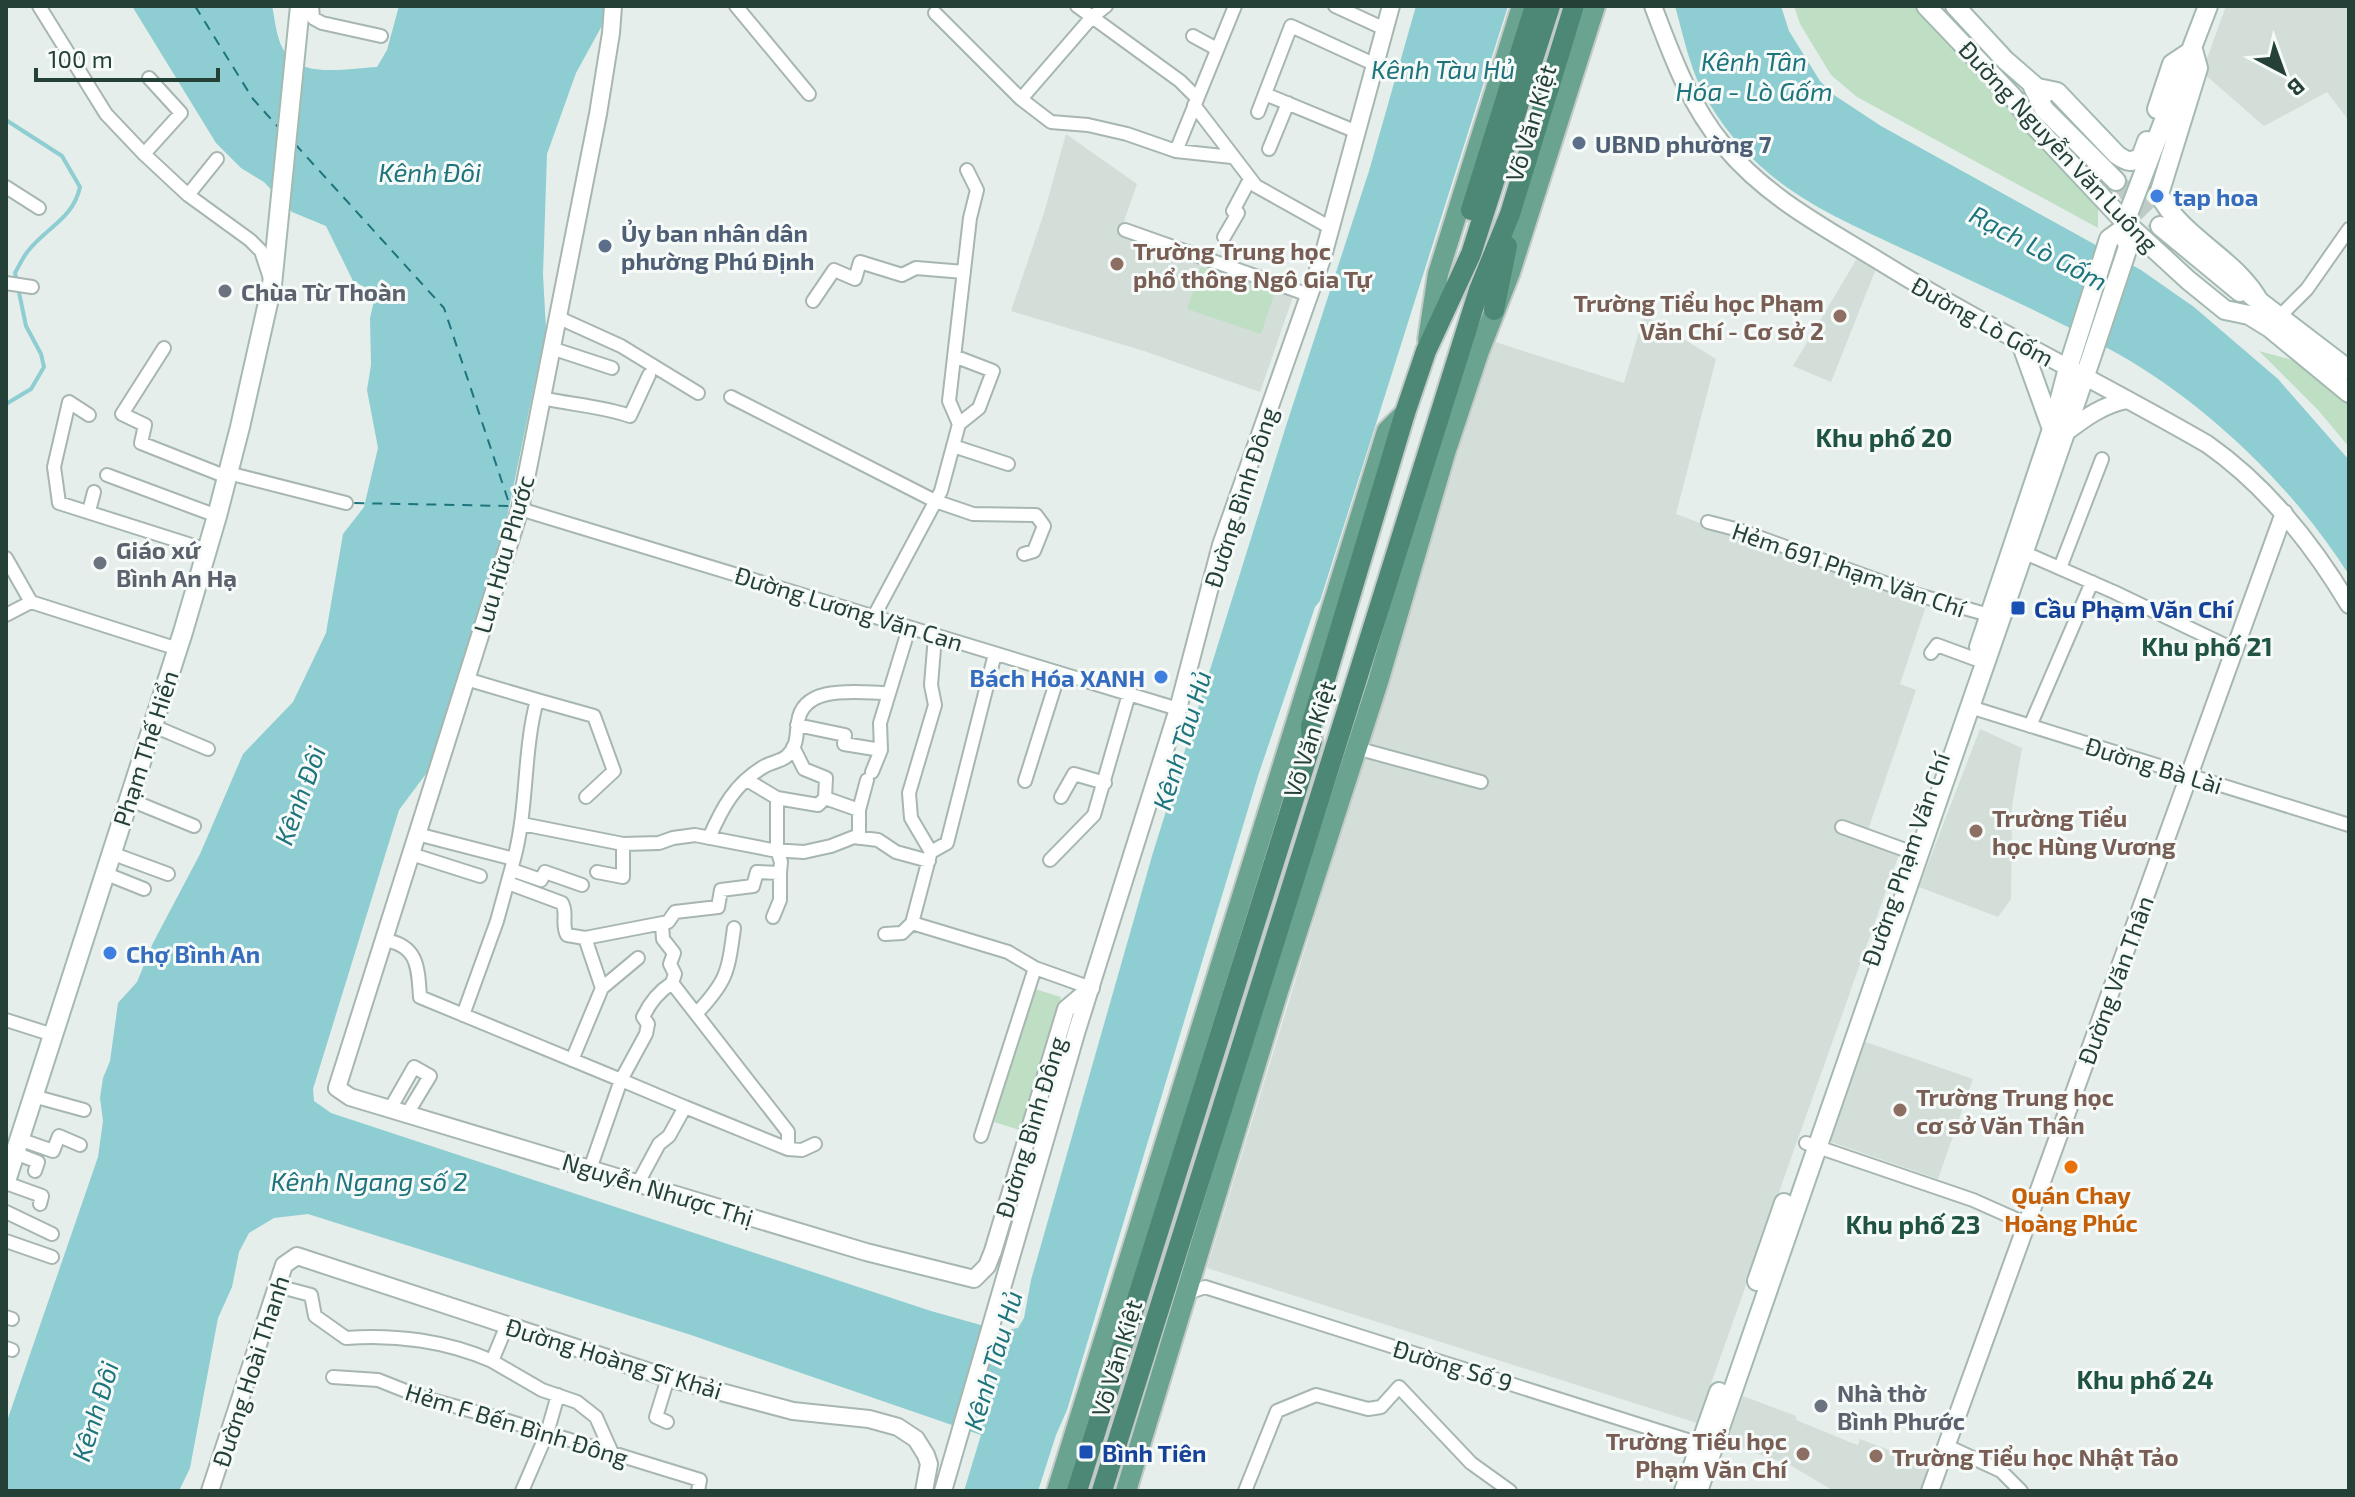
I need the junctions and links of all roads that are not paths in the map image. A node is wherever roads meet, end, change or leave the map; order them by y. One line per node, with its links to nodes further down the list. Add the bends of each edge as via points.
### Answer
1 (39, 6): 40 (street, via 106,114)
2 (300, 6): 58 (main road)
3 (312, 6): 23 (street, via 313,18 322,23)
4 (613, 6): 65 (street, Lưu Hữu Phước, via 598,114)
5 (736, 6): 30 (street)
6 (1077, 6): 21 (street)
7 (1106, 6): 21 (street)
8 (1235, 6): 25 (street)
9 (1335, 6): 22 (street)
10 (1391, 6): 22 (street, Đường Bình Đông)
11 (1522, 6): 69 (main road, via 1438,274)
12 (1535, 6): 69 (highway)
13 (1550, 6): 69 (highway, Võ Văn Kiệt, via 1471,254)
14 (1574, 6): 49 (highway, Võ Văn Kiệt)
15 (1595, 6): 63 (main road, Võ Văn Kiệt)
16 (1653, 6): 66 (street, Đường Lò Gốm, via 1693,102 1764,187 1804,217)
17 (1926, 6): 32 (main road, Đường Nguyễn Văn Luông)
18 (1955, 6): 29 (main road, Đường Nguyễn Văn Luông)
19 (2208, 6): 26 (main road, Đường Phạm Văn Chí)
20 (935, 13): 33 (street)
21 (1092, 17): 33 (street); 34 (street, via 1180,81)
22 (1385, 29): 27 (street, Đường Bình Đông)
23 (381, 36)
24 (1193, 36): 25 (street)
25 (1217, 49): 34 (street)
26 (2193, 50): 29 (main road, via 2172,64 2141,157 2133,162 2117,155 2057,92); 46 (main road, Đường Phạm Văn Chí); 62 (main road, via 2198,68 2159,194 2191,233 2253,289)
27 (1376, 65): 31 (street, via 1291,26); 37 (street, Đường Bình Đông)
28 (149, 78): 40 (street, via 181,113)
29 (2033, 87): 32 (main road, via 2044,109 2112,185 2040,115); 46 (main road, Đường Nguyễn Văn Luông, via 2056,103)
30 (809, 94)
31 (1265, 94): 35 (street); 36 (street)
32 (2013, 97): 54 (main road, Đường Nguyễn Văn Luông)
33 (1021, 99): 39 (street, via 1051,122 1127,134)
34 (1195, 102): 39 (street); 41 (street)
35 (1288, 103): 37 (street); 38 (street)
36 (1258, 112)
37 (1357, 132): 50 (street, Đường Bình Đông)
38 (1269, 149)
39 (1176, 151): 41 (street)
40 (144, 154): 47 (street)
41 (1232, 157): 44 (street)
42 (217, 159): 47 (street)
43 (967, 170): 56 (street, via 977,190)
44 (1250, 179): 50 (street); 55 (street)
45 (6, 187): 48 (street)
46 (2137, 189): 54 (main road, Đường Phạm Văn Chí); 62 (main road, Đường Nguyễn Văn Luông)
47 (188, 195): 58 (street, via 261,251)
48 (39, 208)
49 (1510, 214): 63 (highway); 226 (highway, Võ Văn Kiệt, via 1469,320)
50 (1331, 228): 60 (street, Đường Bình Đông)
51 (2156, 229): 62 (main road)
52 (2349, 229): 64 (street, via 2307,289)
53 (1125, 230): 60 (street)
54 (2121, 235): 62 (main road, Đường Nguyễn Văn Luông, via 2225,310); 71 (main road, Đường Phạm Văn Chí)
55 (1224, 237)
56 (964, 272): 61 (street, via 916,268 902,275 860,262 855,279 834,270); 70 (street)
57 (8, 283): 59 (street)
58 (272, 285): 87 (main road, Phạm Thế Hiển)
59 (32, 287)
60 (1309, 295): 120 (street, Đường Bình Đông, via 1221,545)
61 (813, 301)
62 (2255, 309): 64 (main road, Đường Nguyễn Văn Luông); 74 (main road, Đường Nguyễn Văn Luông, via 2270,328)
63 (1494, 310): 126 (main road, Võ Văn Kiệt)
64 (2280, 316): 74 (main road, Đường Nguyễn Văn Luông)
65 (557, 317): 68 (street, Lưu Hữu Phước); 75 (street, via 621,346)
66 (2021, 343): 71 (street, Đường Lò Gốm); 82 (main road)
67 (164, 348): 87 (street, via 122,414 145,425 141,443)
68 (551, 348): 72 (street); 77 (street, Lưu Hữu Phước)
69 (1426, 351): 79 (highway, Võ Văn Kiệt)
70 (954, 356): 81 (street, via 949,401); 81 (street, via 993,371 979,408)
71 (2079, 363): 78 (street, Đường Lò Gốm); 82 (main road, Đường Phạm Văn Chí)
72 (612, 368)
73 (649, 375): 77 (street, via 630,416)
74 (2347, 381)
75 (698, 393)
76 (731, 397): 89 (street)
77 (542, 398): 91 (street, Lưu Hữu Phước)
78 (2127, 400): 82 (street); 93 (street, Đường Lò Gốm, via 2207,444)
79 (1405, 413): 123 (highway, Võ Văn Kiệt); 223 (main road, Võ Văn Kiệt, via 1387,431)
80 (89, 415): 92 (street, via 69,402 54,467 59,503)
81 (959, 424): 83 (street)
82 (2059, 431): 97 (main road, Đường Phạm Văn Chí); 105 (main road, Đường Phạm Văn Chí)
83 (953, 446): 85 (street); 89 (street)
84 (2102, 459): 100 (street)
85 (1008, 464)
86 (107, 475): 94 (street)
87 (228, 475): 90 (street); 94 (main road, Phạm Thế Hiển)
88 (94, 492): 92 (street)
89 (935, 501): 98 (street, via 973,514 1036,515 1044,526 1034,551); 106 (street)
90 (346, 503)
91 (520, 509): 106 (street, Đường Lương Văn Can); 115 (street, Lưu Hữu Phước)
92 (89, 511): 96 (street)
93 (2284, 513): 103 (street, Đường Lò Gốm); 110 (street, Đường Văn Thân)
94 (217, 516): 96 (main road, Phạm Thế Hiển)
95 (1708, 522): 105 (street, Hẻm 691 Phạm Văn Chí)
96 (207, 550): 109 (main road, Phạm Thế Hiển)
97 (2025, 553): 100 (street); 119 (main road, Đường Phạm Văn Chí)
98 (1024, 554)
99 (6, 558): 102 (street)
100 (2060, 568): 101 (street)
101 (2092, 582): 110 (street); 124 (street)
102 (31, 602): 104 (street); 109 (street)
103 (2349, 605)
104 (6, 615)
105 (1989, 615): 113 (main road, Đường Phạm Văn Chí)
106 (874, 616): 107 (street, Đường Lương Văn Can)
107 (909, 628): 108 (street, Đường Lương Văn Can); 116 (street)
108 (935, 636): 112 (street, Đường Lương Văn Can); 152 (street, via 935,705 909,793 911,818)
109 (178, 649): 121 (main road, Phạm Thế Hiển)
110 (2235, 650): 129 (street, Đường Văn Thân)
111 (1931, 653): 113 (street, via 1937,645)
112 (995, 654): 114 (street, Đường Lương Văn Can); 152 (street, via 947,843)
113 (1975, 659): 119 (main road, Đường Phạm Văn Chí)
114 (1059, 673): 117 (street, Đường Lương Văn Can); 131 (street)
115 (466, 679): 118 (street); 144 (street, Lưu Hữu Phước)
116 (888, 693): 122 (street, via 822,694 804,704); 128 (street, via 880,723)
117 (1129, 694): 120 (street, Đường Lương Văn Can); 133 (street)
118 (537, 700): 134 (street, via 594,716 614,771); 140 (street)
119 (1965, 705): 124 (street, Đường Bà Lài); 149 (main road, Đường Phạm Văn Chí); 189 (main road, Đường Phạm Văn Chí)
120 (1178, 709): 173 (street, Đường Bình Đông)
121 (151, 725): 127 (street); 138 (main road, Phạm Thế Hiển)
122 (797, 725): 125 (street); 128 (street, via 845,735 844,744)
123 (1311, 726): 224 (main road, Võ Văn Kiệt, via 1301,737); 225 (highway, Võ Văn Kiệt, via 1312,741)
124 (2030, 726): 129 (street, Đường Bà Lài)
125 (793, 747): 130 (street, via 786,757); 137 (street, via 804,769 826,778)
126 (1356, 748): 132 (street); 203 (main road, Võ Văn Kiệt)
127 (208, 749)
128 (881, 750): 139 (street)
129 (2188, 775): 141 (street, Đường Bà Lài); 198 (street, Đường Văn Thân)
130 (747, 780): 136 (street); 145 (street, via 723,805)
131 (1025, 781)
132 (1481, 782)
133 (1105, 783): 135 (street, via 1074,774); 153 (street, via 1094,815)
134 (586, 797)
135 (1061, 797)
136 (777, 798): 137 (street, via 818,805); 148 (street)
137 (825, 798): 139 (street)
138 (128, 799): 142 (street); 150 (main road, Phạm Thế Hiển)
139 (859, 810): 146 (street)
140 (522, 824): 147 (street); 154 (street)
141 (2349, 825)
142 (194, 826)
143 (1842, 827): 149 (street)
144 (417, 834): 151 (street, Lưu Hữu Phước); 154 (street)
145 (709, 838): 147 (street); 148 (street)
146 (859, 838): 148 (street, via 804,852); 152 (street)
147 (623, 844): 155 (street, via 623,877)
148 (777, 850): 157 (street)
149 (1908, 851): 189 (main road, Đường Phạm Văn Chí)
150 (111, 853): 156 (main road, Phạm Thế Hiển); 158 (street)
151 (411, 854): 159 (street); 168 (street, Lưu Hữu Phước)
152 (930, 857): 164 (street)
153 (1050, 860)
154 (511, 871): 160 (street, via 541,880 545,872); 167 (street, via 562,903 567,935); 175 (street)
155 (597, 872)
156 (104, 873): 161 (street); 177 (main road, Phạm Thế Hiển)
157 (780, 873): 162 (street, via 780,900); 163 (street, via 757,872 753,886 721,890 718,907 675,912)
158 (168, 874)
159 (480, 876)
160 (582, 885)
161 (144, 889)
162 (773, 917)
163 (665, 923): 167 (street); 171 (street, via 663,939 674,953)
164 (912, 923): 166 (street, via 902,933); 170 (street, via 1008,952)
165 (734, 928): 174 (street, via 720,989)
166 (885, 934)
167 (585, 938): 172 (street)
168 (384, 940): 175 (street, via 401,943 413,954 420,997); 180 (street, Lưu Hữu Phước)
169 (638, 958): 172 (street)
170 (1035, 968): 173 (street); 186 (street)
171 (672, 983): 174 (street); 179 (street, via 649,1004 643,1017 646,1034)
172 (602, 988): 178 (street)
173 (1091, 988): 204 (street, Đường Bình Đông, via 1066,1009 993,1251); 222 (street, Đường Bình Đông)
174 (696, 1014): 191 (street, via 788,1132)
175 (463, 1015): 178 (street)
176 (6, 1020): 177 (street)
177 (53, 1035): 181 (main road, Phạm Thế Hiển)
178 (572, 1060): 179 (street)
179 (621, 1080): 182 (street); 192 (street)
180 (337, 1088): 183 (street, Nguyễn Nhược Thị)
181 (33, 1096): 184 (street); 190 (main road, Phạm Thế Hiển)
182 (685, 1107): 191 (street); 195 (street)
183 (390, 1109): 185 (street, Nguyễn Nhược Thị); 185 (street, via 414,1067 430,1076)
184 (84, 1110)
185 (407, 1114): 192 (street, Nguyễn Nhược Thị)
186 (981, 1136)
187 (815, 1144): 191 (street)
188 (80, 1145): 190 (street, via 59,1136 53,1151)
189 (1812, 1145): 198 (street); 215 (main road, Đường Phạm Văn Chí)
190 (17, 1146): 193 (street, via 38,1162); 194 (main road, Phạm Thế Hiển)
191 (788, 1149)
192 (590, 1169): 195 (street, Nguyễn Nhược Thị)
193 (35, 1171)
194 (6, 1182): 196 (street, via 42,1196)
195 (638, 1183): 204 (street, Nguyễn Nhược Thị, via 866,1252 974,1279)
196 (40, 1204)
197 (6, 1212): 199 (street)
198 (2027, 1224): 216 (street, Đường Văn Thân)
199 (52, 1234)
200 (6, 1241): 202 (street)
201 (297, 1256): 205 (street, Đường Hoài Thanh, via 284,1265); 208 (street, Đường Hoàng Sĩ Khải)
202 (52, 1257)
203 (1193, 1267): 206 (street); 207 (main road, Võ Văn Kiệt)
204 (981, 1272)
205 (277, 1286): 209 (street, via 311,1295 315,1316 346,1338 383,1335 466,1349); 219 (street, Đường Hoài Thanh)
206 (1205, 1287): 207 (street); 215 (street, Đường Số 9)
207 (1185, 1294): 227 (main road, Võ Văn Kiệt)
208 (507, 1325): 209 (street); 211 (street, Đường Hoàng Sĩ Khải)
209 (492, 1361): 212 (street)
210 (333, 1377): 214 (street, Hẻm F Bến Bình Đông, via 378,1380)
211 (668, 1378): 213 (street, via 656,1417); 221 (street, Đường Hoàng Sĩ Khải, via 793,1411 885,1422 909,1433 926,1455)
212 (558, 1395): 214 (street); 217 (street, via 596,1417)
213 (667, 1422)
214 (547, 1433): 217 (street, Hẻm F Bến Bình Đông); 220 (street)
215 (1706, 1446): 230 (main road, Đường Phạm Văn Chí); 231 (main road, Đường Phạm Văn Chí)
216 (1947, 1446): 232 (street, Đường Văn Thân); 233 (street, via 2001,1471)
217 (612, 1453): 218 (street, Hẻm F Bến Bình Đông)
218 (699, 1486)
219 (210, 1491)
220 (522, 1491)
221 (924, 1491)
222 (943, 1491)
223 (1057, 1491)
224 (1067, 1491)
225 (1077, 1491)
226 (1102, 1491)
227 (1126, 1491)
228 (1245, 1491): 229 (street, via 1277,1411 1316,1395 1368,1409 1381,1407 1399,1387 1471,1463)
229 (1510, 1491)
230 (1684, 1491)
231 (1698, 1491)
232 (1930, 1491)
233 (2021, 1491)

